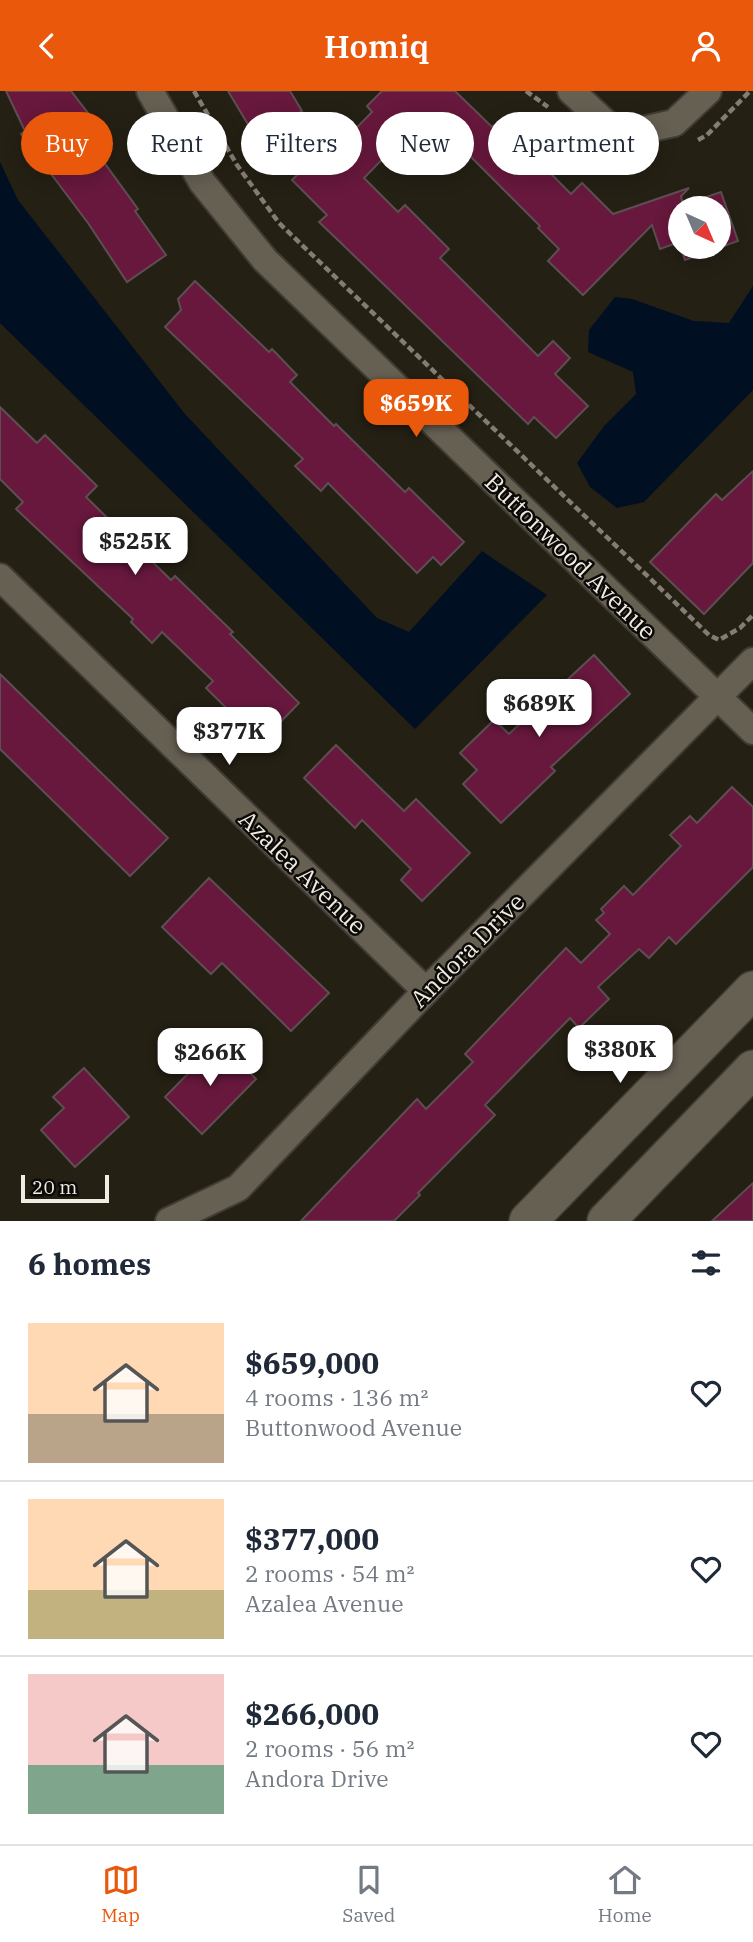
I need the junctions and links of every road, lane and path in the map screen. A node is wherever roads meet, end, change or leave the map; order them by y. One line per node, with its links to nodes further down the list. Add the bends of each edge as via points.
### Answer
1 (150, 91): 8 (street, Buttonwood Avenue, via 202,182 265,260)
2 (194, 91): 6 (path, via 237,166 279,223 709,635 719,639)
3 (571, 91): 4 (street, via 610,127 634,132 674,123)
4 (708, 91)
5 (0, 577): 11 (street, Azalea Avenue)
6 (753, 615)
7 (753, 661): 8 (street, Andora Drive)
8 (719, 697): 9 (street, Buttonwood Avenue); 11 (street, Andora Drive)
9 (753, 731)
10 (753, 990): 14 (street)
11 (426, 991): 13 (street, Andora Drive, via 238,1188)
12 (753, 1069): 15 (street)
13 (169, 1221)
14 (528, 1221)
15 (606, 1221)

